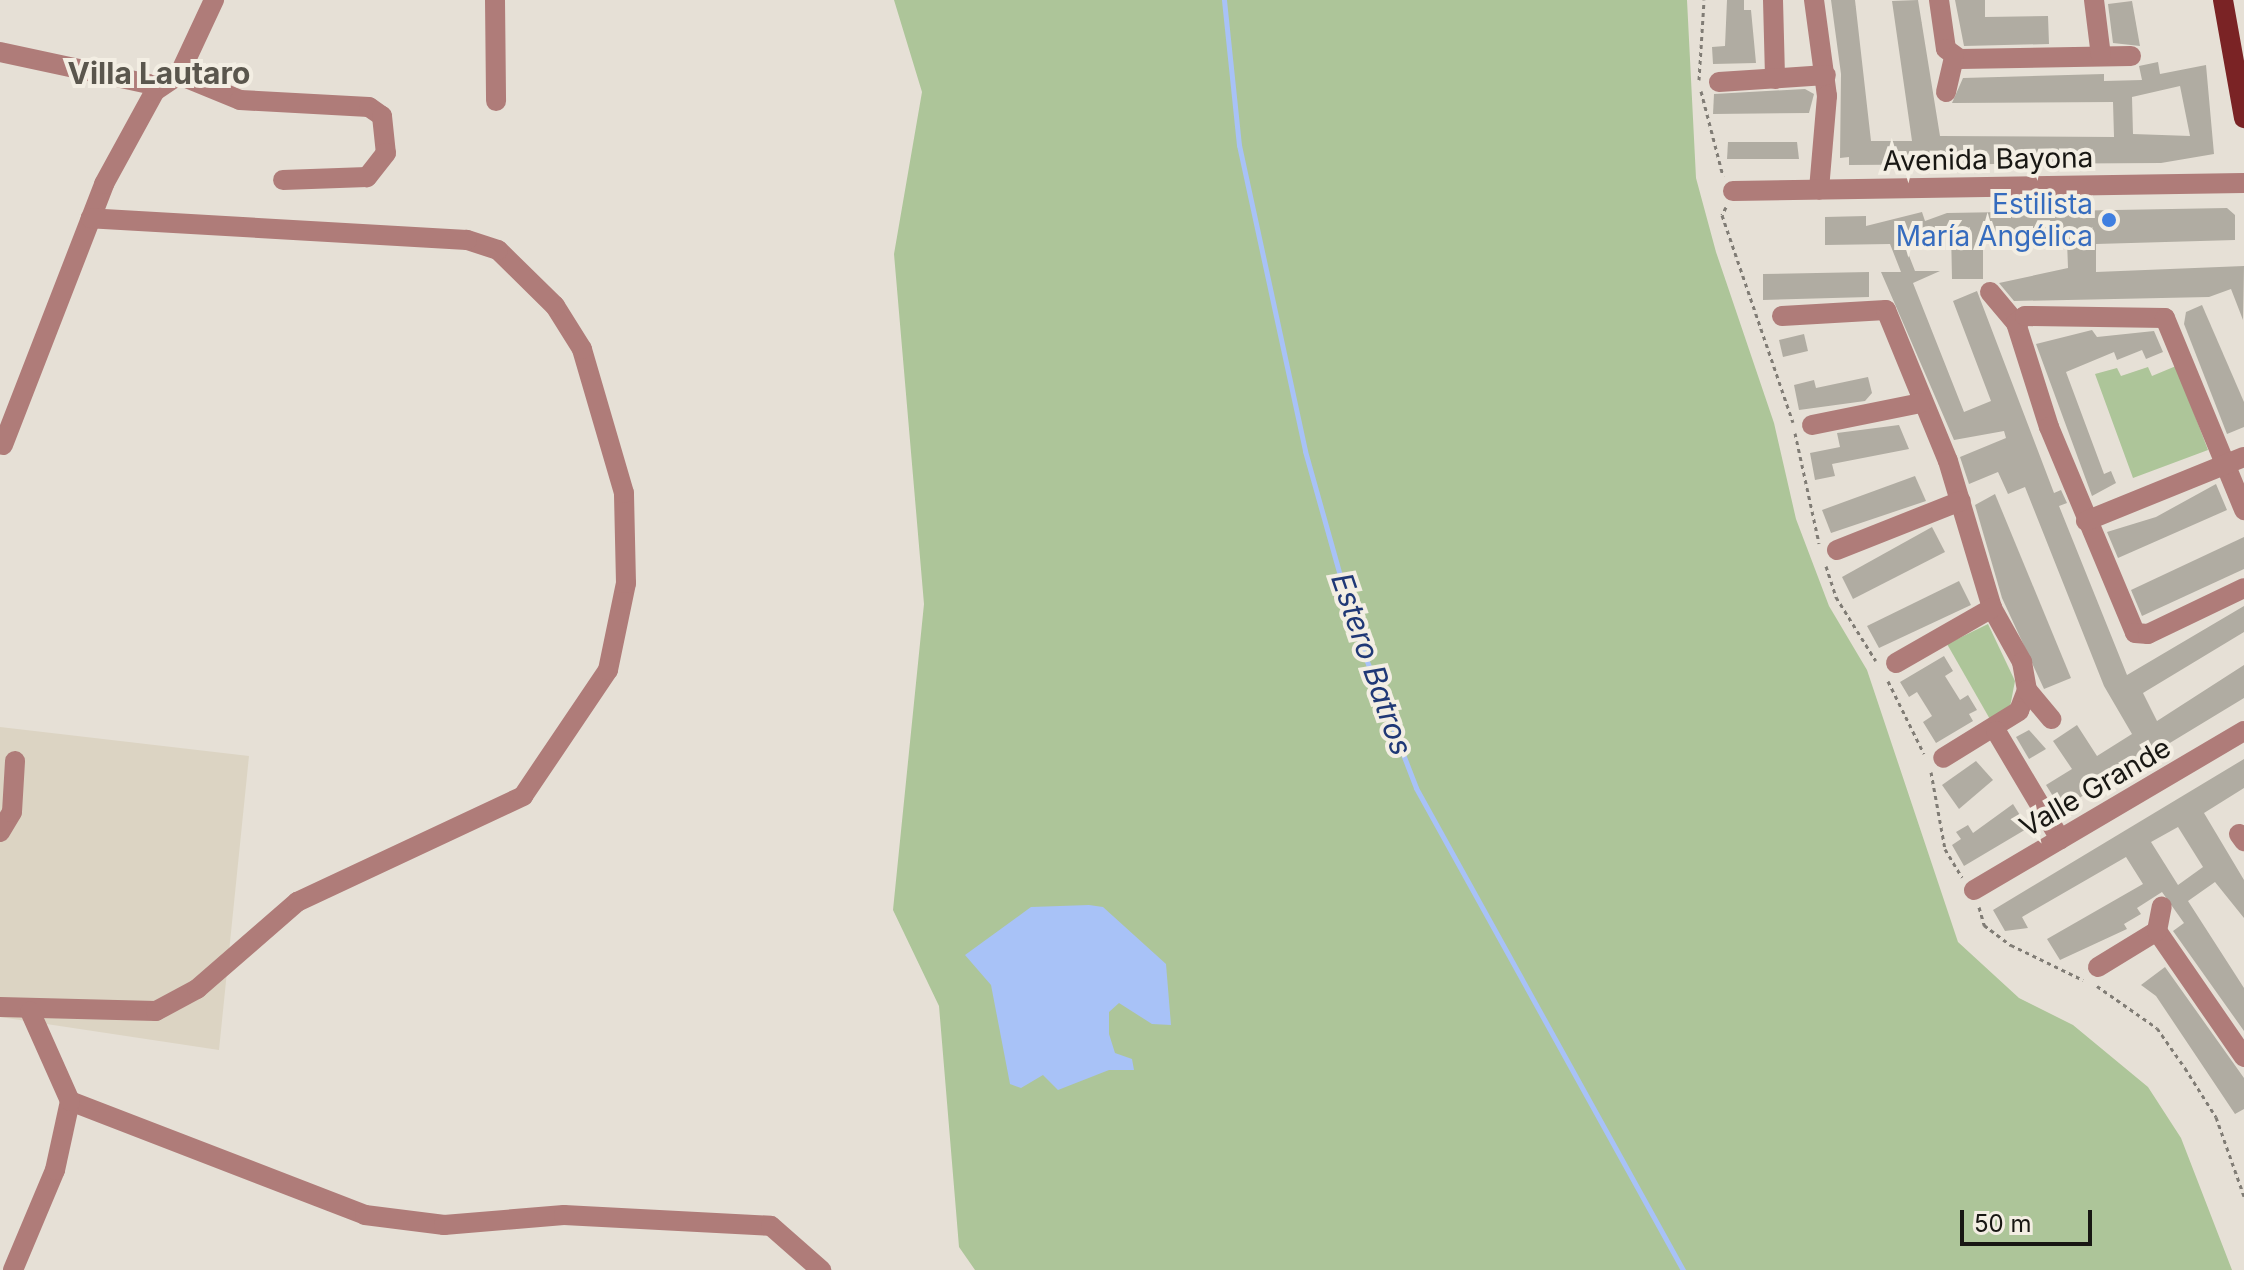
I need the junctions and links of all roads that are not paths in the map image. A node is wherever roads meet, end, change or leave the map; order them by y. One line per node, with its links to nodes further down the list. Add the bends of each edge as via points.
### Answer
1 (214, 0): 12 (street)
2 (495, 0): 18 (street)
3 (1773, 0): 14 (street)
4 (1814, 0): 13 (street)
5 (1939, 0): 11 (street, via 1944,43)
6 (2094, 0): 9 (street)
7 (2223, 0): 19 (main road)
8 (0, 52): 16 (street)
9 (2101, 56): 10 (street); 11 (street)
10 (2131, 56)
11 (1954, 57): 17 (street)
12 (179, 75): 16 (street); 20 (street, via 240,100 369,107 382,116 386,153 367,177)
13 (1826, 75): 14 (street); 22 (street)
14 (1775, 79): 15 (street)
15 (1719, 82)
16 (159, 86): 24 (street)
17 (1946, 92)
18 (496, 101)
19 (2244, 118)
20 (283, 180)
21 (2244, 183): 22 (street, Avenida Bayona)
22 (1819, 190): 23 (street, Avenida Bayona)
23 (1733, 191)
24 (91, 218): 30 (street); 53 (street, via 467,240 498,250 555,306 582,349 624,493 626,583 608,670 523,796 297,902 197,989 156,1011)
25 (1990, 292): 27 (street)
26 (1782, 316): 28 (street, via 1883,308)
27 (2016, 323): 32 (street, via 2025,316 2165,318); 35 (street)
28 (1921, 403): 29 (street); 33 (street)
29 (1812, 425)
30 (3, 445)
31 (2244, 457): 32 (street)
32 (2222, 465): 34 (street); 35 (street)
33 (1961, 501): 36 (street); 38 (street)
34 (2244, 510)
35 (2086, 521): 37 (street, via 2139,635)
36 (1837, 550)
37 (2244, 588)
38 (1992, 608): 39 (street); 40 (street, via 2022,662)
39 (1896, 663)
40 (2027, 690): 41 (street); 42 (street, via 2019,711)
41 (2051, 719)
42 (1996, 731): 44 (street); 47 (street)
43 (2244, 731): 47 (street, Valle Grande)
44 (1943, 758)
45 (15, 761): 46 (street, via 12,812)
46 (0, 832)
47 (2060, 839): 48 (street, Valle Grande)
48 (1974, 890)
49 (2162, 906): 50 (street)
50 (2157, 931): 51 (street); 54 (street)
51 (2098, 967)
52 (0, 1007): 53 (street)
53 (30, 1011): 55 (street)
54 (2244, 1057)
55 (70, 1101): 56 (street, via 55,1170); 57 (street, via 365,1215 444,1225 564,1215 771,1226)
56 (13, 1270)
57 (821, 1270)

